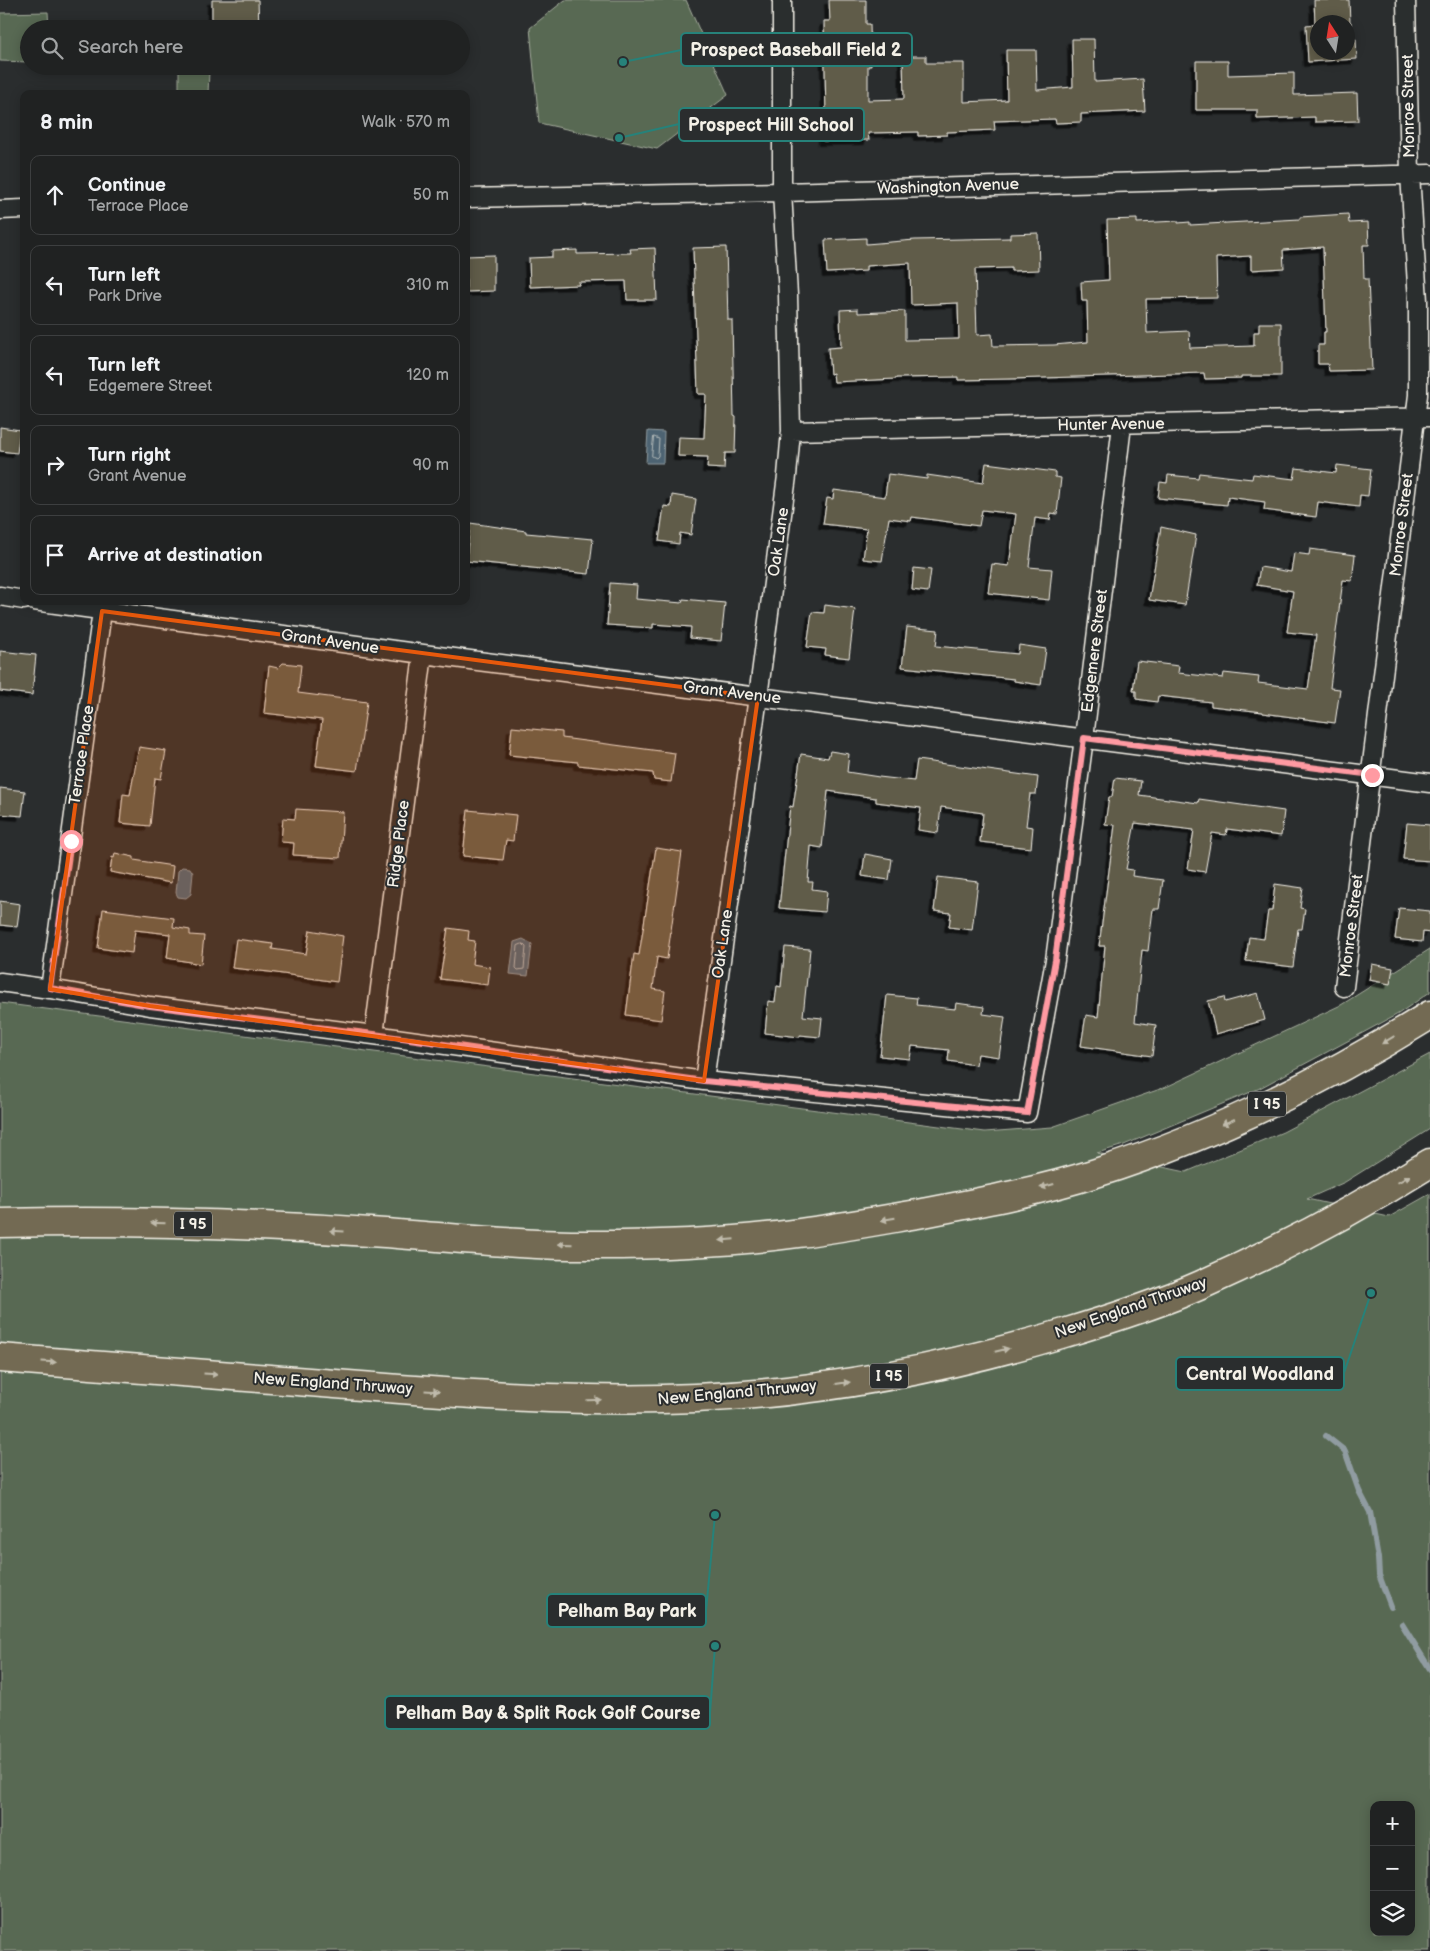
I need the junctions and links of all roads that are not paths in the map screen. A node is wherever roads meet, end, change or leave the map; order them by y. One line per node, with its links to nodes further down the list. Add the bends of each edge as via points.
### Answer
1 (782, 0): 5 (street, Oak Lane)
2 (1406, 0): 3 (street, Monroe Street)
3 (1410, 174): 4 (street, Washington Avenue); 5 (street, Washington Avenue); 9 (street, Monroe Street, via 1418,301 1418,395)
4 (1430, 174)
5 (782, 192): 6 (street, Washington Avenue); 11 (street, Oak Lane)
6 (470, 198)
7 (20, 209): 8 (street)
8 (0, 210)
9 (1423, 418): 10 (street, Hunter Avenue); 19 (street, Monroe Street)
10 (1122, 425): 11 (street, Hunter Avenue); 18 (street, Edgemere Street)
11 (791, 431): 17 (street, Oak Lane)
12 (0, 596): 13 (street)
13 (20, 599)
14 (61, 605): 15 (street, Grant Avenue)
15 (102, 611): 16 (street, Grant Avenue); 23 (street, Terrace Place)
16 (423, 654): 17 (street, Grant Avenue); 25 (street, Ridge Place)
17 (758, 697): 18 (street, Grant Avenue); 26 (street, Oak Lane)
18 (1084, 738): 19 (street, Grant Avenue); 26 (street, Edgemere Street, via 1055,960 1027,1113)
19 (1372, 775): 20 (street, Grant Avenue); 22 (street, Monroe Street)
20 (1430, 783)
21 (0, 982): 23 (street)
22 (1344, 987)
23 (50, 988): 25 (street, via 150,1006)
24 (1430, 1015): 28 (highway, I 95, one-way to 28, via 1274,1101 1132,1161 1003,1198 806,1232 715,1241 598,1246 254,1226 134,1222)
25 (374, 1034): 26 (street)
26 (704, 1081)
27 (1430, 1163): 29 (highway, New England Thruway / I 95, one-way to 27, via 579,1400 701,1398 778,1392 858,1381 1009,1349 1165,1299 1297,1239)
28 (0, 1223)
29 (0, 1358)

